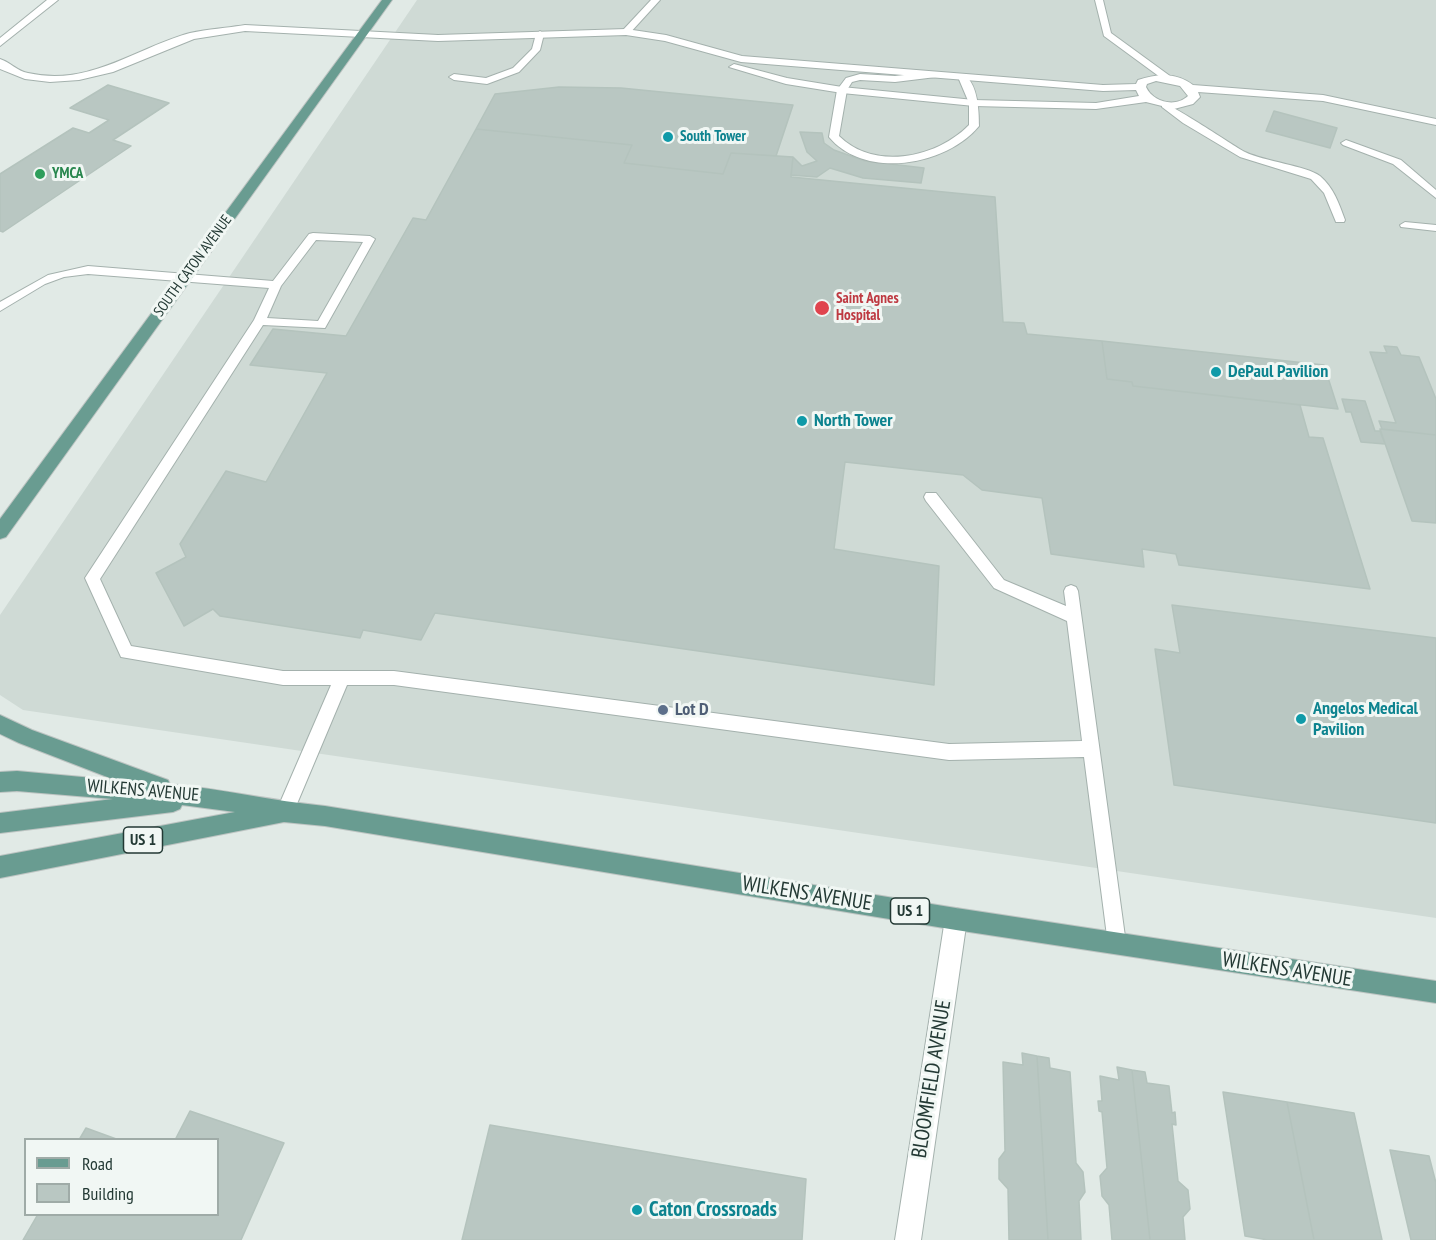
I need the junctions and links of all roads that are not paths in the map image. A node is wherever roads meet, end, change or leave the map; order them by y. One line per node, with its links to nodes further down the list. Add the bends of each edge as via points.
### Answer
1 (52, 0): 8 (street)
2 (387, 0): 6 (main road, SOUTH CATON AVENUE)
3 (656, 0): 5 (lane)
4 (1099, 0): 14 (lane, via 1107,34)
5 (626, 32): 7 (street); 9 (street)
6 (363, 34): 7 (street, via 438,38); 10 (street, via 245,28 192,36 109,70 79,77 25,76); 27 (main road, SOUTH CATON AVENUE)
7 (540, 34): 12 (lane, via 536,50 516,70 487,81)
8 (0, 43)
9 (695, 47): 11 (street, via 741,59); 17 (street, via 732,67)
10 (0, 62)
11 (933, 75): 13 (street); 17 (lane, via 860,77 849,80)
12 (454, 77)
13 (963, 77): 15 (street, via 1103,88); 19 (lane)
14 (1167, 78): 15 (street, via 1148,80); 16 (street)
15 (1140, 87): 18 (street)
16 (1191, 88): 20 (street, via 1192,101); 21 (street, via 1323,98)
17 (842, 90): 19 (street); 19 (lane, via 834,137 841,147 857,155 877,158 923,157 962,140 974,126)
18 (1148, 98): 19 (street, via 1096,106); 20 (street)
19 (974, 103)
20 (1165, 105): 24 (lane, via 1186,122 1244,155 1316,177 1329,192)
21 (1436, 122)
22 (1346, 143): 23 (lane, via 1397,162)
23 (1436, 195)
24 (1340, 220)
25 (1405, 225): 26 (lane)
26 (1436, 228)
27 (184, 278): 28 (lane); 29 (lane, via 88,270 66,272 36,283); 32 (main road, SOUTH CATON AVENUE)
28 (276, 285): 30 (lane); 30 (lane, via 313,236 370,239 321,325)
29 (0, 307)
30 (260, 321): 35 (lane, via 92,578 126,652 284,678)
31 (931, 497): 34 (lane, via 999,584)
32 (0, 532)
33 (1071, 591): 34 (lane)
34 (1075, 617): 37 (lane)
35 (342, 678): 37 (lane, via 394,678 949,752); 41 (lane)
36 (0, 724): 39 (main road)
37 (1092, 749): 45 (lane)
38 (0, 782): 39 (main road, WILKENS AVENUE / US 1)
39 (182, 795): 40 (main road, WILKENS AVENUE / US 1)
40 (214, 798): 41 (main road, WILKENS AVENUE / US 1); 42 (main road)
41 (285, 812): 43 (main road, WILKENS AVENUE / US 1); 44 (main road, WILKENS AVENUE / US 1)
42 (0, 823)
43 (0, 867)
44 (956, 919): 45 (main road, WILKENS AVENUE / US 1); 47 (street, BLOOMFIELD AVENUE)
45 (1117, 944): 46 (main road, WILKENS AVENUE / US 1)
46 (1436, 992)
47 (908, 1240)

